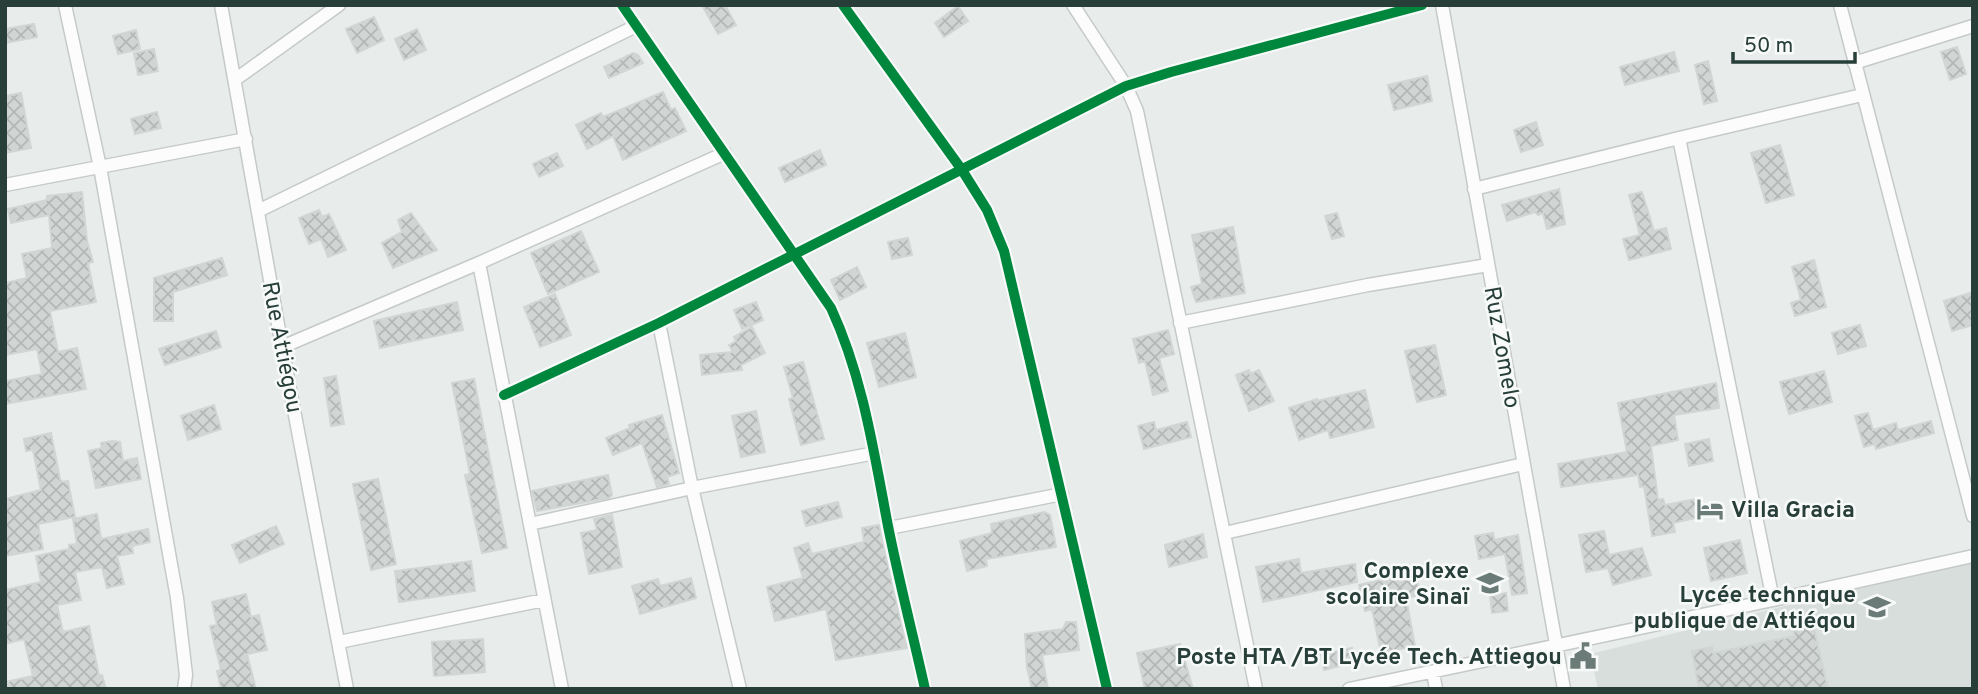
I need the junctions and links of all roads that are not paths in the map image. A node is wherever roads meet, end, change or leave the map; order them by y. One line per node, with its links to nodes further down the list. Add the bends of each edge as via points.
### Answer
1 (65, 5): 19 (street)
2 (221, 5): 13 (street, Rue Attiégou)
3 (339, 5): 13 (street)
4 (622, 5): 10 (street)
5 (843, 5): 20 (street)
6 (1073, 5): 14 (street)
7 (1422, 5): 14 (street)
8 (1442, 5): 22 (street, Ruz Zomelo)
9 (1840, 5): 12 (street)
10 (636, 26): 18 (street); 23 (street)
11 (1973, 26): 12 (street)
12 (1854, 63): 15 (street)
13 (236, 79): 17 (street, Rue Attiégou)
14 (1126, 86): 20 (street); 28 (street, via 1137,111)
15 (1862, 95): 16 (street); 35 (street)
16 (1679, 138): 22 (street); 41 (street)
17 (246, 139): 19 (street); 23 (street, Rue Attiégou)
18 (724, 153): 24 (street); 25 (street)
19 (100, 167): 21 (street); 45 (street, via 177,598)
20 (962, 170): 24 (street); 34 (street, via 987,210 1004,251)
21 (5, 185)
22 (1474, 189): 26 (street, Ruz Zomelo)
23 (258, 211): 29 (street, Rue Attiégou)
24 (793, 254): 27 (street); 31 (street, via 831,308 847,343)
25 (480, 263): 29 (street); 30 (street)
26 (1488, 265): 28 (street); 32 (street, Ruz Zomelo)
27 (659, 323): 30 (street); 33 (street)
28 (1180, 323): 38 (street)
29 (282, 347): 42 (street, Rue Attiégou)
30 (505, 395): 36 (street)
31 (875, 453): 33 (street); 37 (street)
32 (1523, 464): 38 (street); 43 (street, Ruz Zomelo)
33 (692, 488): 36 (street); 50 (street)
34 (1062, 494): 37 (street); 52 (street)
35 (1973, 516)
36 (530, 524): 40 (street)
37 (889, 528): 51 (street)
38 (1225, 533): 53 (street)
39 (1973, 556): 41 (street)
40 (544, 600): 42 (street); 49 (street)
41 (1773, 600): 43 (street)
42 (339, 642): 48 (street, Rue Attiégou)
43 (1556, 646): 44 (street); 56 (street, Ruz Zomelo)
44 (1433, 672): 54 (street); 55 (street)
45 (186, 675): 46 (street); 47 (street)
46 (184, 689)
47 (191, 689)
48 (348, 689)
49 (562, 689)
50 (740, 689)
51 (925, 689)
52 (1107, 689)
53 (1256, 689)
54 (1349, 689)
55 (1436, 689)
56 (1564, 689)

